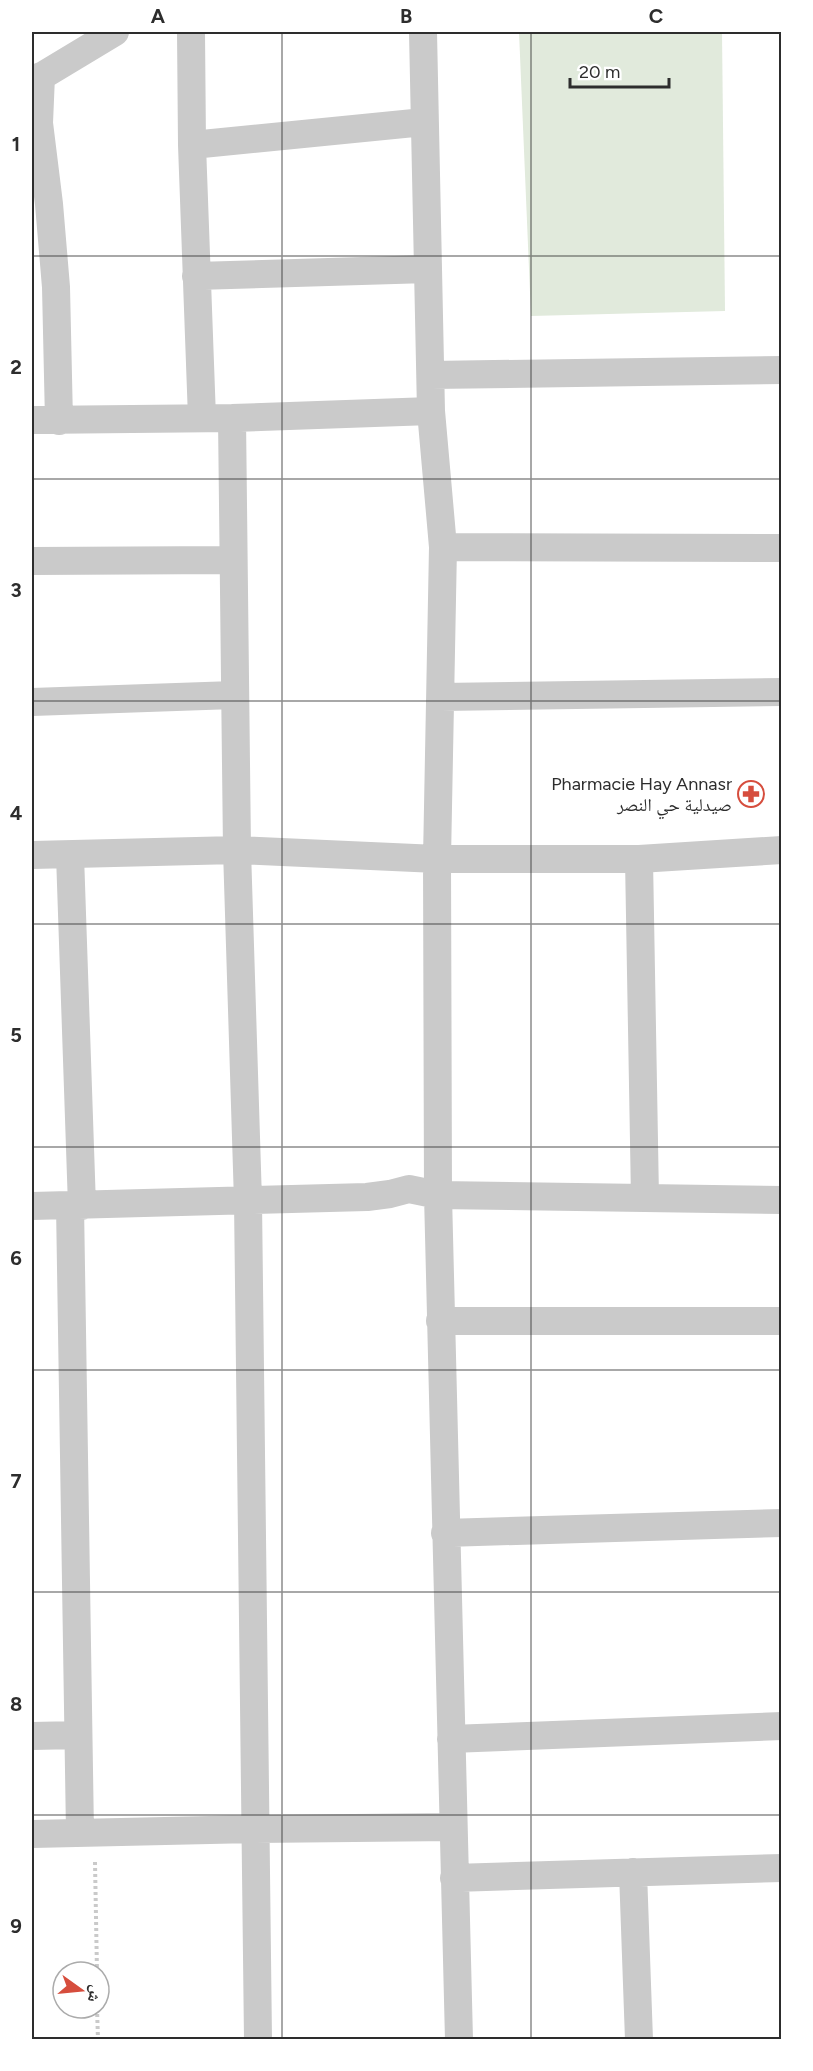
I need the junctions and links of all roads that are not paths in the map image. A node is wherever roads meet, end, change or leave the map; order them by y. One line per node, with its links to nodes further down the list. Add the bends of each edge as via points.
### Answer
1 (115, 32): 4 (street)
2 (191, 32): 6 (street)
3 (423, 32): 5 (street)
4 (36, 79): 14 (street, via 56,287)
5 (424, 122): 6 (street); 7 (street)
6 (192, 145): 8 (street)
7 (428, 269): 8 (street); 10 (street)
8 (196, 276): 12 (street)
9 (782, 370): 10 (street)
10 (430, 375): 11 (street)
11 (431, 411): 13 (street); 15 (street)
12 (202, 418): 13 (street); 14 (street)
13 (231, 418): 17 (street)
14 (45, 420)
15 (442, 547): 16 (street); 21 (street)
16 (782, 548)
17 (232, 560): 18 (street); 20 (street)
18 (32, 561)
19 (782, 692): 21 (street)
20 (234, 695): 22 (street); 23 (street)
21 (441, 697): 27 (street)
22 (32, 702)
23 (237, 850): 26 (street); 27 (street); 32 (street)
24 (782, 850): 28 (street)
25 (32, 855): 26 (street)
26 (70, 855): 34 (street)
27 (437, 859): 28 (street); 29 (street)
28 (639, 859): 30 (street)
29 (438, 1196): 30 (street); 32 (street, via 409,1188 367,1197); 35 (street)
30 (645, 1198): 31 (street)
31 (782, 1200)
32 (248, 1201): 34 (street); 44 (street)
33 (32, 1206): 34 (street)
34 (76, 1206): 40 (street)
35 (440, 1321): 36 (street); 38 (street)
36 (782, 1321)
37 (782, 1523): 38 (street)
38 (446, 1533): 42 (street)
39 (782, 1726): 42 (street)
40 (78, 1735): 41 (street); 45 (street)
41 (32, 1736)
42 (451, 1738): 43 (street)
43 (453, 1827): 44 (street); 49 (street)
44 (254, 1829): 45 (street); 50 (street)
45 (87, 1833): 46 (street)
46 (32, 1834)
47 (782, 1868): 48 (street)
48 (633, 1872): 49 (street); 52 (street)
49 (454, 1878): 51 (street)
50 (258, 2040)
51 (459, 2040)
52 (639, 2040)

